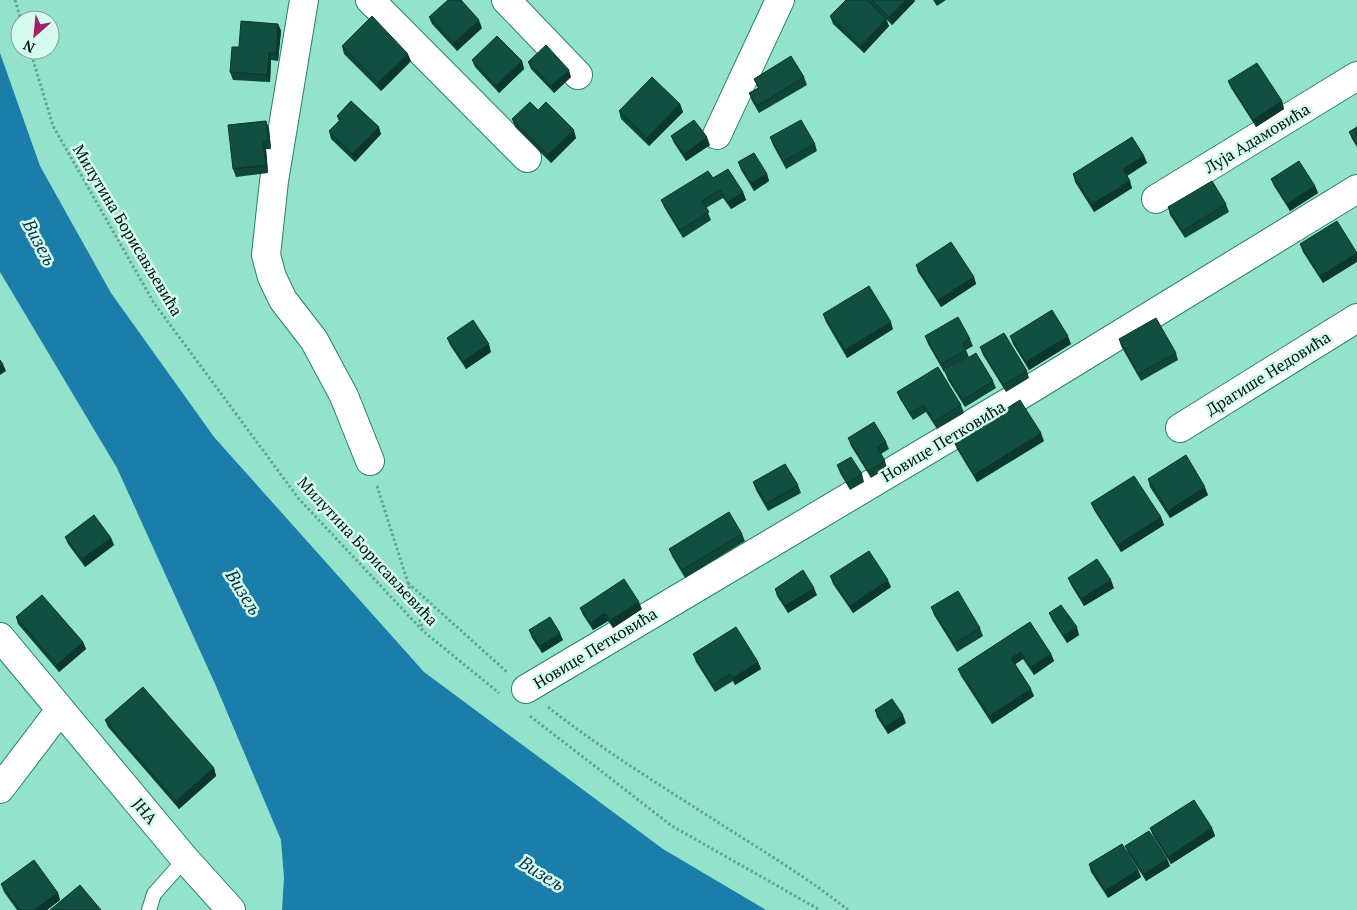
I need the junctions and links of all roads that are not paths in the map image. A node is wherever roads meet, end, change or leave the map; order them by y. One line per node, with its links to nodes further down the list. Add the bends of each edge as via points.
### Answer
1 (304, 0): 13 (street, via 274,181 266,255 283,300 314,340 344,396)
2 (370, 0): 8 (street)
3 (506, 0): 5 (street)
4 (780, 0): 7 (street)
5 (578, 76)
6 (1357, 76): 10 (street, Луја Адамовића)
7 (717, 135)
8 (527, 158)
9 (1357, 189): 15 (street, Новице Петковића)
10 (1156, 199)
11 (1357, 318): 12 (street, Драгише Недовића)
12 (1180, 428)
13 (370, 461)
14 (0, 637): 16 (street, ЈНА)
15 (519, 700)
16 (60, 710): 17 (street); 18 (street, ЈНА)
17 (0, 789)
18 (184, 859): 19 (lane, via 154,894); 20 (street, ЈНА)
19 (149, 910)
20 (231, 910)

